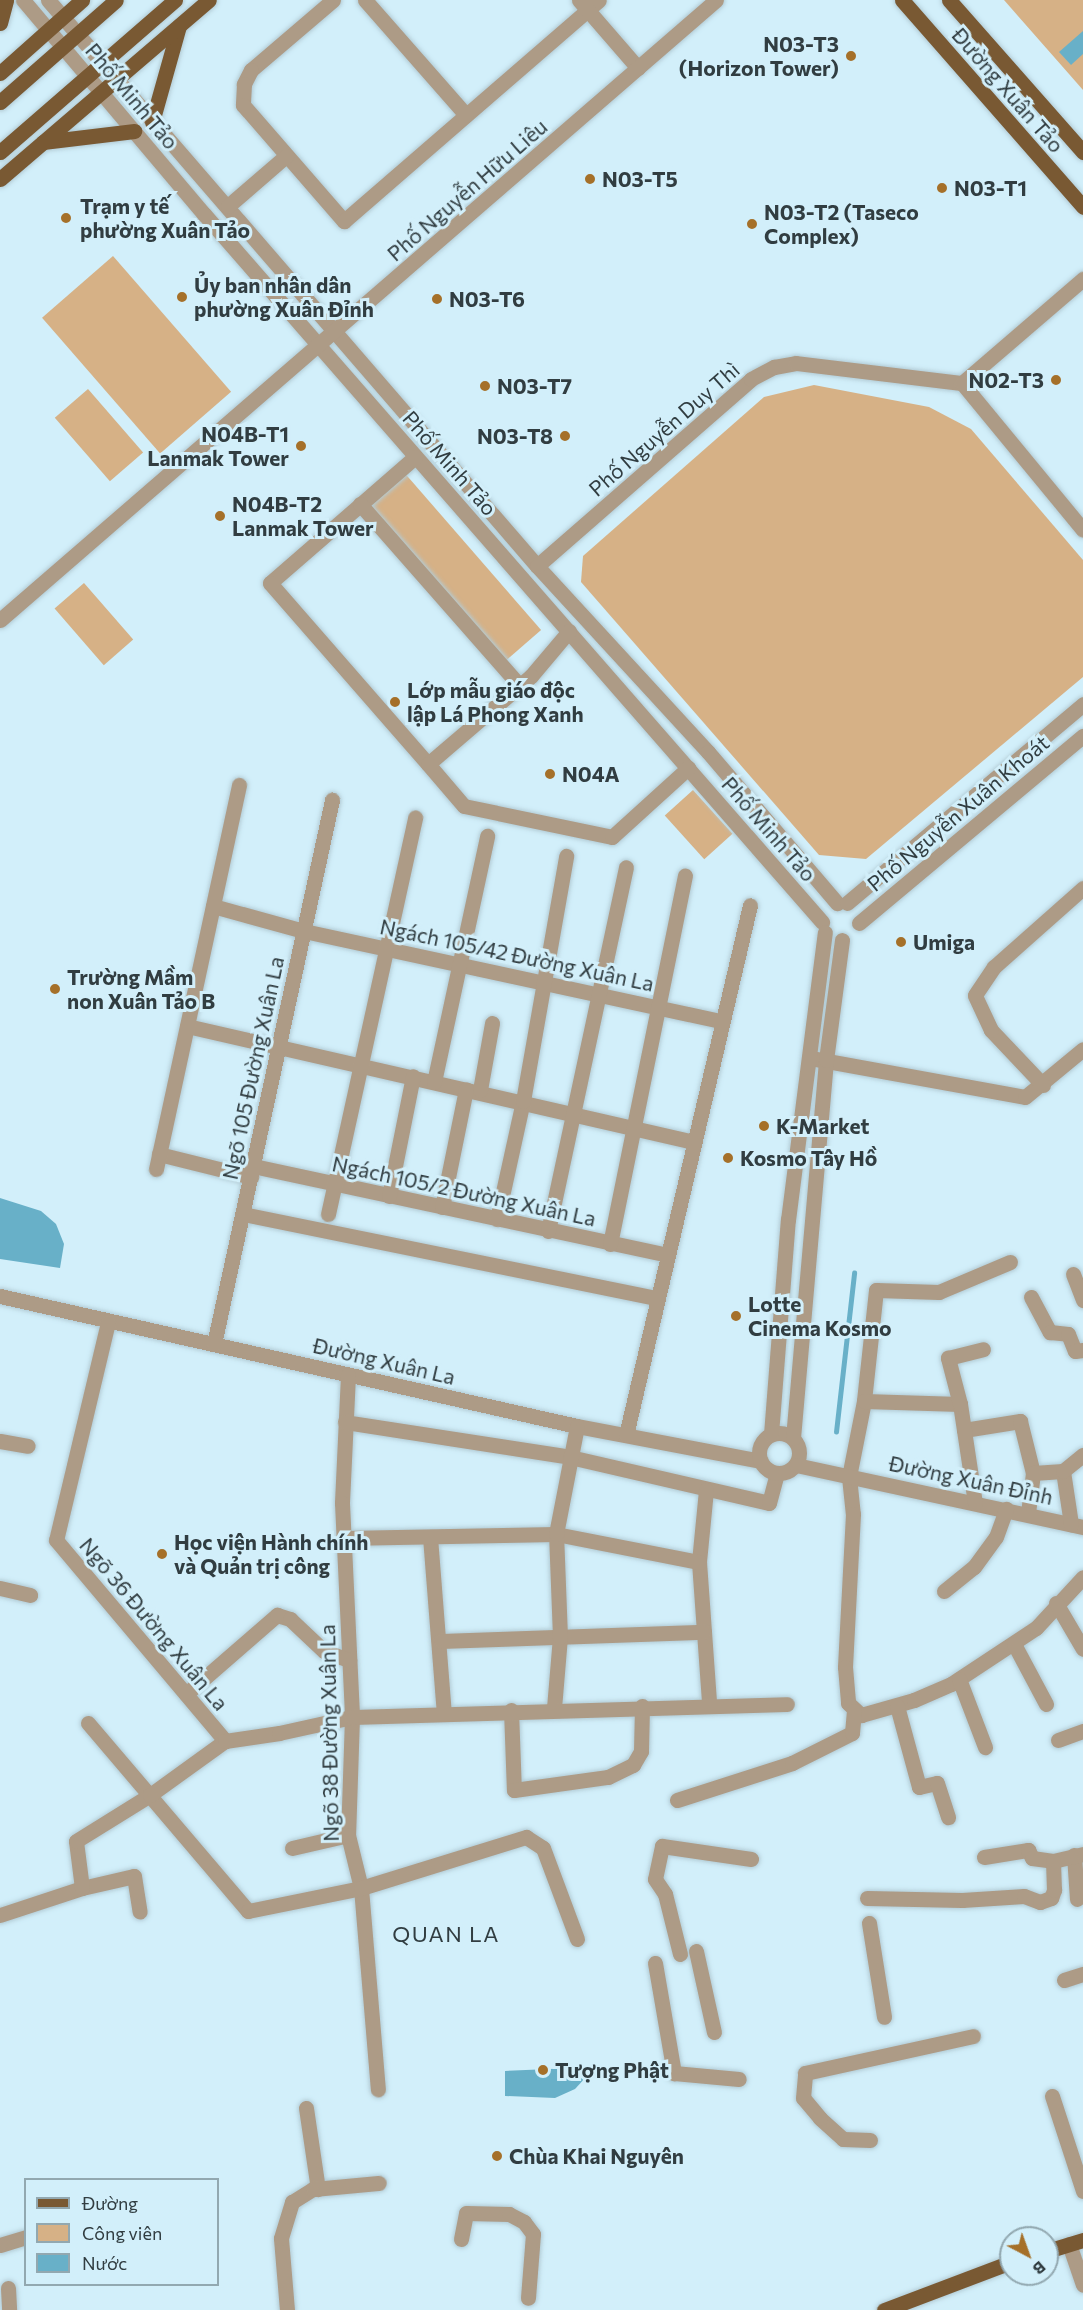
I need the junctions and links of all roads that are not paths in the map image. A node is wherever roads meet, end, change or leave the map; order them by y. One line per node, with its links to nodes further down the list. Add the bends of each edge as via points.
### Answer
1 (6, 0): 15 (main road)
2 (23, 0): 17 (street, Phố Minh Tảo)
3 (48, 0): 14 (street, Phố Minh Tảo)
4 (82, 0): 14 (main road)
5 (116, 0): 18 (main road)
6 (208, 0): 16 (main road)
7 (333, 0): 30 (street, via 251,70 244,84 243,105)
8 (365, 0): 24 (street)
9 (716, 0): 20 (street, Phố Nguyễn Hữu Liêu)
10 (902, 0): 33 (main road, Đường Xuân Tảo)
11 (949, 0): 29 (main road, Đường Xuân Tảo)
12 (589, 3): 20 (street); 24 (street)
13 (170, 5): 16 (main road); 19 (main road)
14 (63, 17): 17 (main road); 18 (street, Phố Minh Tảo)
15 (0, 23)
16 (179, 26): 22 (main road); 25 (main road)
17 (48, 30): 21 (main road); 26 (street, Phố Minh Tảo)
18 (78, 34): 19 (street, Phố Minh Tảo); 23 (main road)
19 (102, 63): 22 (street, Phố Minh Tảo); 28 (main road)
20 (638, 68): 35 (street, Phố Nguyễn Hữu Liêu)
21 (0, 73)
22 (116, 80): 25 (street, Phố Minh Tảo); 27 (main road)
23 (0, 102)
24 (466, 115): 30 (street, via 344,221)
25 (152, 122): 32 (street, Phố Minh Tảo)
26 (134, 131): 27 (main road); 36 (street, Phố Minh Tảo)
27 (43, 142): 31 (main road)
28 (0, 152)
29 (1083, 152)
30 (286, 156): 32 (street)
31 (0, 179)
32 (228, 206): 35 (street, Phố Minh Tảo)
33 (1083, 207)
34 (1083, 279): 37 (street)
35 (336, 331): 36 (street, Phố Nguyễn Hữu Liêu); 41 (street, Phố Minh Tảo)
36 (320, 345): 38 (street, Phố Minh Tảo); 42 (street, Phố Nguyễn Hữu Liêu)
37 (962, 382): 40 (street); 41 (street, Phố Nguyễn Duy Thì, via 796,363 774,367 751,379)
38 (415, 457): 39 (street); 43 (street, Phố Minh Tảo)
39 (360, 504): 44 (street); 47 (street, via 270,583)
40 (1083, 530)
41 (537, 566): 57 (street, Phố Minh Tảo)
42 (0, 620)
43 (569, 631): 44 (street); 48 (street, Phố Minh Tảo)
44 (520, 686): 47 (street)
45 (1083, 704): 57 (street)
46 (1083, 735): 60 (street, Phố Nguyễn Xuân Khoát)
47 (428, 764): 48 (street, via 464,806 612,837)
48 (688, 768): 61 (street, Phố Minh Tảo)
49 (239, 785): 59 (street)
50 (332, 800): 62 (street, Ngõ 105 Đường Xuân La)
51 (415, 817): 64 (street)
52 (487, 836): 65 (street)
53 (566, 856): 66 (street)
54 (626, 867): 67 (street)
55 (685, 876): 68 (street)
56 (1083, 888): 79 (street, via 994,967 975,995 991,1030)
57 (842, 903): 60 (street, via 855,909); 61 (street, via 828,908)
58 (750, 904): 69 (street)
59 (213, 906): 62 (street, Ngách 105/42 Đường Xuân La); 71 (street)
60 (860, 923): 63 (street, via 853,936)
61 (824, 927): 63 (street); 74 (street)
62 (304, 931): 64 (street, Ngách 105/42 Đường Xuân La); 72 (street, Ngõ 105 Đường Xuân La)
63 (842, 940): 75 (street)
64 (386, 948): 65 (street, Ngách 105/42 Đường Xuân La); 76 (street)
65 (462, 965): 66 (street, Ngách 105/42 Đường Xuân La); 78 (street)
66 (542, 981): 67 (street, Ngách 105/42 Đường Xuân La); 81 (street)
67 (598, 995): 68 (street, Ngách 105/42 Đường Xuân La); 82 (street)
68 (658, 1007): 69 (street, Ngách 105/42 Đường Xuân La); 83 (street)
69 (720, 1022): 84 (street)
70 (492, 1023): 80 (street)
71 (187, 1026): 72 (street); 85 (street, Ngách 105/2 Đường Xuân La, via 158,1162)
72 (279, 1049): 76 (street); 85 (street, Ngõ 105 Đường Xuân La)
73 (1083, 1049): 79 (street)
74 (807, 1058): 75 (street); 111 (street, via 788,1220)
75 (826, 1060): 79 (street, via 1025,1097); 113 (street)
76 (361, 1066): 77 (street); 86 (street)
77 (413, 1076): 78 (street); 87 (street)
78 (434, 1082): 80 (street)
79 (1043, 1085)
80 (473, 1090): 81 (street); 88 (street)
81 (523, 1101): 82 (street); 91 (street)
82 (576, 1114): 83 (street); 92 (street)
83 (635, 1129): 84 (street); 93 (street)
84 (694, 1142): 94 (street)
85 (252, 1171): 86 (street, Ngách 105/2 Đường Xuân La); 89 (street, Ngõ 105 Đường Xuân La)
86 (334, 1183): 87 (street, Ngách 105/2 Đường Xuân La); 90 (street)
87 (389, 1196): 88 (street, Ngách 105/2 Đường Xuân La)
88 (442, 1207): 91 (street, Ngách 105/2 Đường Xuân La)
89 (243, 1214): 99 (street); 102 (street, Ngõ 105 Đường Xuân La)
90 (328, 1214)
91 (497, 1219): 92 (street, Ngách 105/2 Đường Xuân La)
92 (548, 1231): 93 (street, Ngách 105/2 Đường Xuân La)
93 (610, 1244): 94 (street, Ngách 105/2 Đường Xuân La)
94 (667, 1255): 99 (street)
95 (1010, 1262): 106 (street, via 939,1292 876,1290)
96 (1073, 1274): 100 (street)
97 (0, 1296): 101 (street, Đường Xuân La)
98 (1031, 1296): 104 (street, via 1050,1332 1068,1334 1075,1351)
99 (657, 1298): 112 (street)
100 (1083, 1300)
101 (108, 1322): 102 (street, Đường Xuân La); 145 (street, Ngõ 36 Đường Xuân La, via 56,1540)
102 (214, 1344): 105 (street, Đường Xuân La)
103 (983, 1348): 107 (street, via 948,1358)
104 (1083, 1350)
105 (348, 1375): 108 (street, Ngõ 38 Đường Xuân La); 109 (street, Đường Xuân La)
106 (864, 1401): 107 (street); 123 (street)
107 (960, 1404): 110 (street)
108 (345, 1422): 117 (street); 131 (street, Ngõ 38 Đường Xuân La)
109 (577, 1426): 112 (street, Đường Xuân La); 117 (street)
110 (964, 1430): 122 (street, via 1020,1421); 125 (street)
111 (771, 1434): 113 (street, via 784,1433); 118 (street, via 761,1444)
112 (626, 1435): 118 (street, Đường Xuân La)
113 (793, 1438): 119 (street, via 800,1453)
114 (0, 1442): 115 (street)
115 (28, 1446)
116 (1083, 1455): 120 (street)
117 (570, 1457): 124 (street); 129 (street)
118 (761, 1461): 121 (street)
119 (796, 1465): 121 (street); 123 (street)
120 (1063, 1472): 122 (street); 128 (street)
121 (777, 1473): 124 (street, via 769,1503)
122 (1033, 1473): 127 (street)
123 (849, 1477): 125 (street, Đường Xuân Đỉnh); 153 (street, via 853,1514 845,1693)
124 (706, 1490): 132 (street)
125 (975, 1503): 126 (street, Đường Xuân Đỉnh)
126 (1006, 1509): 127 (street, Đường Xuân Đỉnh); 135 (street, via 996,1537 974,1567)
127 (1028, 1513): 128 (street, Đường Xuân Đỉnh)
128 (1077, 1526)
129 (556, 1534): 130 (street); 132 (street); 139 (street)
130 (430, 1537): 131 (street); 140 (street)
131 (344, 1538): 143 (street, Ngõ 38 Đường Xuân La)
132 (699, 1562): 138 (street)
133 (1083, 1577): 137 (street)
134 (0, 1588): 136 (street)
135 (944, 1591)
136 (30, 1595)
137 (1056, 1602): 141 (street, via 1035,1628); 142 (street)
138 (704, 1632): 139 (street); 146 (street)
139 (560, 1637): 140 (street); 151 (street)
140 (441, 1641): 154 (street)
141 (1014, 1644): 144 (street); 148 (street)
142 (1083, 1649)
143 (349, 1660): 145 (street, via 324,1651 310,1642 290,1619 277,1615); 155 (street, Ngõ 38 Đường Xuân La)
144 (959, 1678): 150 (street); 160 (street)
145 (186, 1694): 159 (street, Ngõ 36 Đường Xuân La)
146 (709, 1704): 147 (street); 149 (street)
147 (787, 1704)
148 (1046, 1704)
149 (642, 1706): 151 (street); 152 (street, via 641,1751 633,1765 608,1777 514,1790)
150 (897, 1706): 153 (street, via 861,1715); 163 (street, via 919,1786 937,1783)
151 (554, 1708): 152 (street)
152 (511, 1710): 154 (street)
153 (854, 1711): 162 (street, via 852,1733 792,1763)
154 (444, 1713): 155 (street)
155 (352, 1717): 159 (street); 164 (street, Ngõ 38 Đường Xuân La)
156 (88, 1723): 161 (street)
157 (1083, 1731): 158 (street)
158 (1058, 1740)
159 (225, 1741): 161 (street)
160 (985, 1748)
161 (150, 1795): 170 (street, via 76,1841); 171 (street, via 248,1911)
162 (677, 1800)
163 (948, 1817)
164 (348, 1835): 165 (street); 171 (street, Ngõ 38 Đường Xuân La)
165 (292, 1848)
166 (1078, 1854): 169 (street); 173 (street)
167 (984, 1857): 169 (street, via 1028,1850 1032,1858)
168 (751, 1859): 179 (street, via 662,1846 655,1879 665,1894)
169 (1053, 1861): 172 (street, via 1054,1890 1051,1898 1040,1902 1024,1896 962,1900)
170 (82, 1888): 174 (street, via 134,1875); 175 (street)
171 (361, 1888): 177 (street, via 526,1837 543,1848); 187 (street, Ngõ 38 Đường Xuân La)
172 (867, 1898)
173 (1077, 1899)
174 (140, 1912)
175 (0, 1915)
176 (869, 1923): 183 (street)
177 (577, 1939)
178 (696, 1951): 184 (street)
179 (680, 1954)
180 (655, 1963): 186 (street, via 674,2073)
181 (1083, 1974): 182 (street)
182 (1064, 1980)
183 (884, 2017)
184 (714, 2032)
185 (972, 2036): 190 (street, via 805,2073 803,2098 820,2118 843,2139)
186 (739, 2079)
187 (378, 2089)
188 (1052, 2096): 193 (street)
189 (306, 2108): 192 (street)
190 (870, 2140)
191 (379, 2183): 192 (street)
192 (318, 2189): 205 (street, via 292,2202 281,2238)
193 (1083, 2191)
194 (24, 2238): 197 (street)
195 (461, 2239): 202 (street, via 466,2213 509,2214 524,2222 533,2235)
196 (1076, 2242): 198 (main road); 200 (street)
197 (0, 2245)
198 (1059, 2247)
199 (999, 2267): 203 (main road)
200 (1083, 2285)
201 (8, 2289): 204 (street)
202 (528, 2298)
203 (888, 2309)
204 (9, 2310)
205 (287, 2310)

